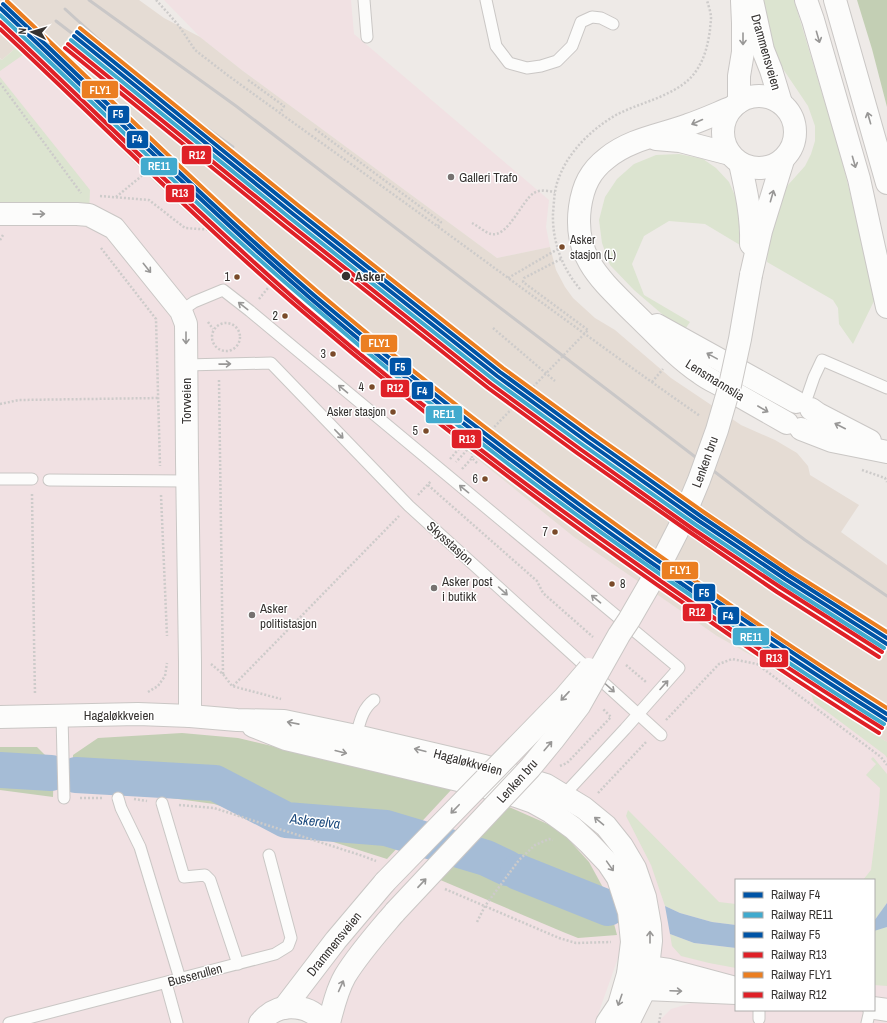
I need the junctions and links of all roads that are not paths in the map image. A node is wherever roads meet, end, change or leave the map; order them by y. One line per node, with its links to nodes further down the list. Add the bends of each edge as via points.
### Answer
1 (364, 0): 8 (lane)
2 (486, 0): 7 (lane, via 496,46 509,63 527,68 557,61 572,46 581,22 592,17)
3 (742, 0): 10 (main road, Drammensveien, one-way to 10, via 743,52)
4 (752, 0): 9 (main road, Drammensveien, via 763,50)
5 (806, 0): 17 (main road, one-way to 17, via 859,179)
6 (835, 0): 14 (main road, one-way to 6)
7 (613, 24)
8 (367, 37)
9 (781, 103): 10 (main road, via 760,96 749,97); 13 (main road, via 788,110 795,127 793,145)
10 (736, 105): 11 (main road, Lensmannslia, one-way to 11, via 690,125); 12 (main road, via 724,121 723,130 726,146)
11 (647, 138): 12 (main road, Lensmannslia, via 680,141); 19 (main road, Lensmannslia, via 616,151 597,167 585,186 580,211 579,224 586,258 604,283)
12 (735, 158): 13 (main road, via 754,168 769,167); 16 (main road)
13 (783, 160): 16 (main road, one-way to 13)
14 (887, 183)
15 (0, 214): 18 (main road, Torvveien, one-way to 18, via 89,215 114,228)
16 (756, 231): 29 (main road, Lenken bru, bridge, via 740,339 717,430 679,528)
17 (887, 307)
18 (181, 311): 20 (main road, Torvveien, one-way to 20, via 186,324); 31 (lane, one-way to 18, via 679,668 223,290 194,302)
19 (632, 311): 22 (main road, Lensmannslia, one-way to 19); 23 (main road, Lensmannslia, one-way to 23, via 676,354 701,374)
20 (186, 365): 28 (main road, Torvveien); 31 (lane, Skysstasjon, one-way to 31, via 271,363 409,506)
21 (887, 388): 22 (lane, via 822,360)
22 (804, 405): 23 (main road, via 788,406 785,414); 24 (main road, Lensmannslia, one-way to 22)
23 (794, 426): 24 (main road, Lensmannslia, via 832,441)
24 (887, 451)
25 (0, 479): 26 (lane)
26 (32, 479)
27 (49, 480): 28 (lane)
28 (187, 481): 33 (main road, Torvveien)
29 (619, 636): 43 (main road, Lenken bru, one-way to 43, bridge, via 565,697); 44 (main road, Lenken bru, one-way to 29, bridge, via 530,768 553,740 579,706)
30 (374, 700): 37 (lane, via 367,705)
31 (638, 714): 36 (lane, Skysstasjon); 41 (lane)
32 (62, 716): 33 (main road, Hagaløkkveien); 34 (main road, Hagaløkkveien); 38 (lane)
33 (190, 716): 35 (main road, Hagaløkkveien)
34 (0, 717)
35 (237, 720): 37 (main road, Hagaløkkveien, one-way to 35, via 284,721); 41 (main road, Hagaløkkveien, one-way to 41, via 286,738 467,782 533,802)
36 (661, 735)
37 (356, 736): 41 (main road, Hagaløkkveien, one-way to 37, via 546,785 484,766)
38 (64, 798)
39 (118, 798): 47 (lane, via 140,847)
40 (162, 803): 45 (lane, via 184,877 205,875 210,880)
41 (557, 803): 46 (main road, Hagaløkkveien, via 573,828 608,863 618,878 629,912)
42 (269, 855): 45 (lane, Busserullen, via 291,938 288,946 275,954)
43 (385, 882): 52 (main road, Drammensveien)
44 (395, 912): 60 (main road, Drammensveien, one-way to 44, via 345,977 362,951)
45 (238, 964): 47 (lane, Busserullen)
46 (638, 971): 49 (main road, via 669,970); 50 (main road, Hagaløkkveien); 61 (main road, Hagaløkkveien, one-way to 61)
47 (180, 979): 48 (lane, Busserullen)
48 (166, 983): 56 (lane, Busserullen); 57 (lane)
49 (735, 988)
50 (645, 989): 51 (main road, one-way to 51); 62 (main road, Hagaløkkveien)
51 (735, 993)
52 (284, 1008): 58 (main road, via 274,1011); 59 (main road, via 304,1009)
53 (875, 1008): 54 (main road)
54 (887, 1010)
55 (870, 1011): 63 (lane)
56 (9, 1023)
57 (177, 1023)
58 (260, 1023)
59 (323, 1023)
60 (329, 1023)
61 (607, 1023)
62 (628, 1023)
63 (866, 1023)

